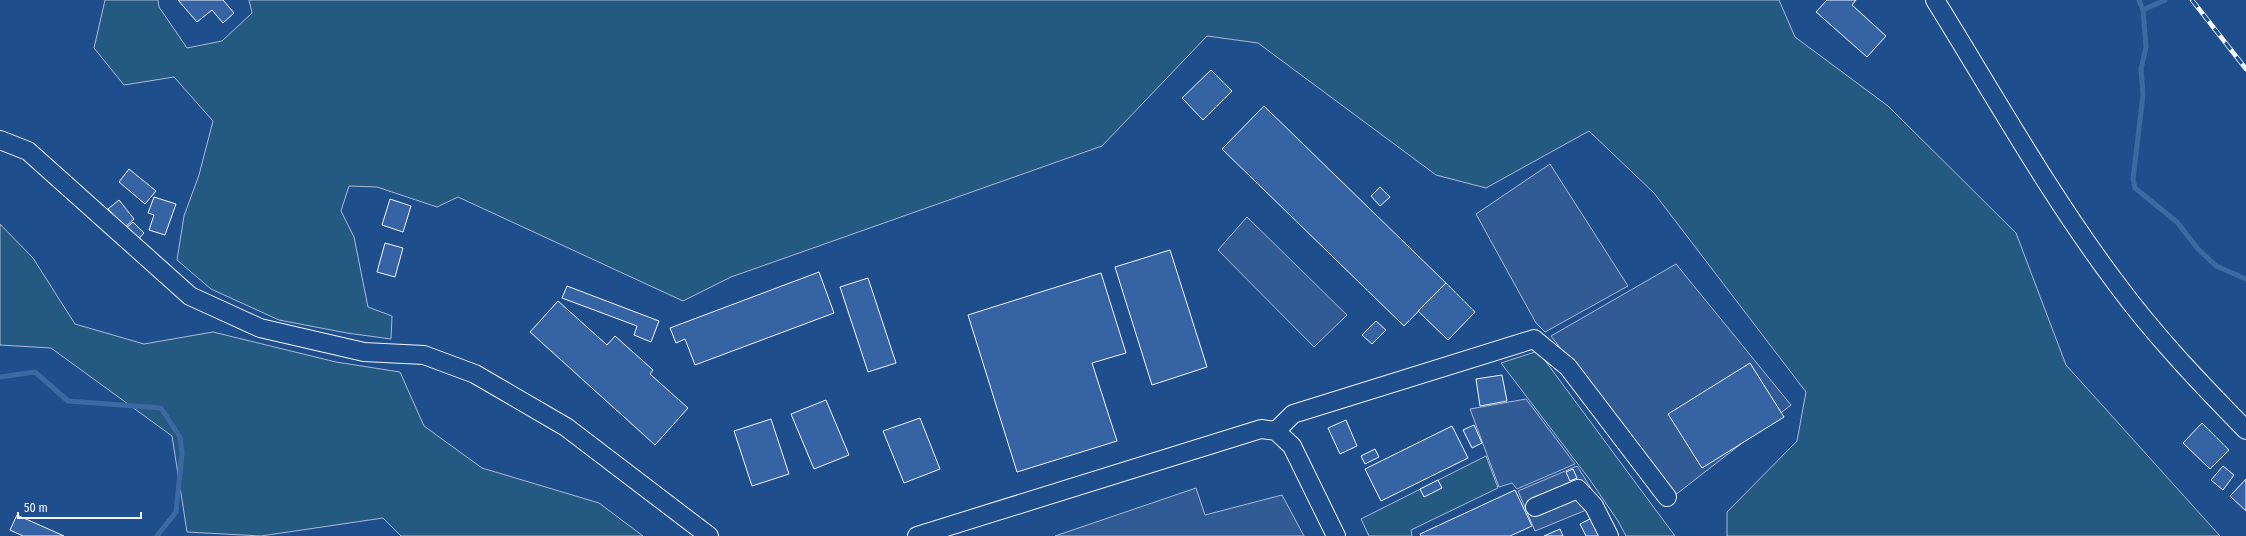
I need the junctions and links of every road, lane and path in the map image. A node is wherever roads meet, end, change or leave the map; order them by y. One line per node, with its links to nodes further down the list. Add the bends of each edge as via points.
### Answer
1 (1935, 0): 4 (street, via 2075,225 2112,277 2184,366)
2 (0, 140): 7 (street, via 28,151 190,296 260,328 364,352 424,355 475,374 566,427)
3 (1276, 430): 5 (street, via 1294,414 1534,339 1568,367); 8 (street, via 1261,429); 9 (street, via 1292,446)
4 (2246, 430)
5 (1667, 497)
6 (1535, 507): 10 (street, via 1578,489 1594,506)
7 (708, 536)
8 (917, 536)
9 (1336, 536)
10 (1609, 536)

